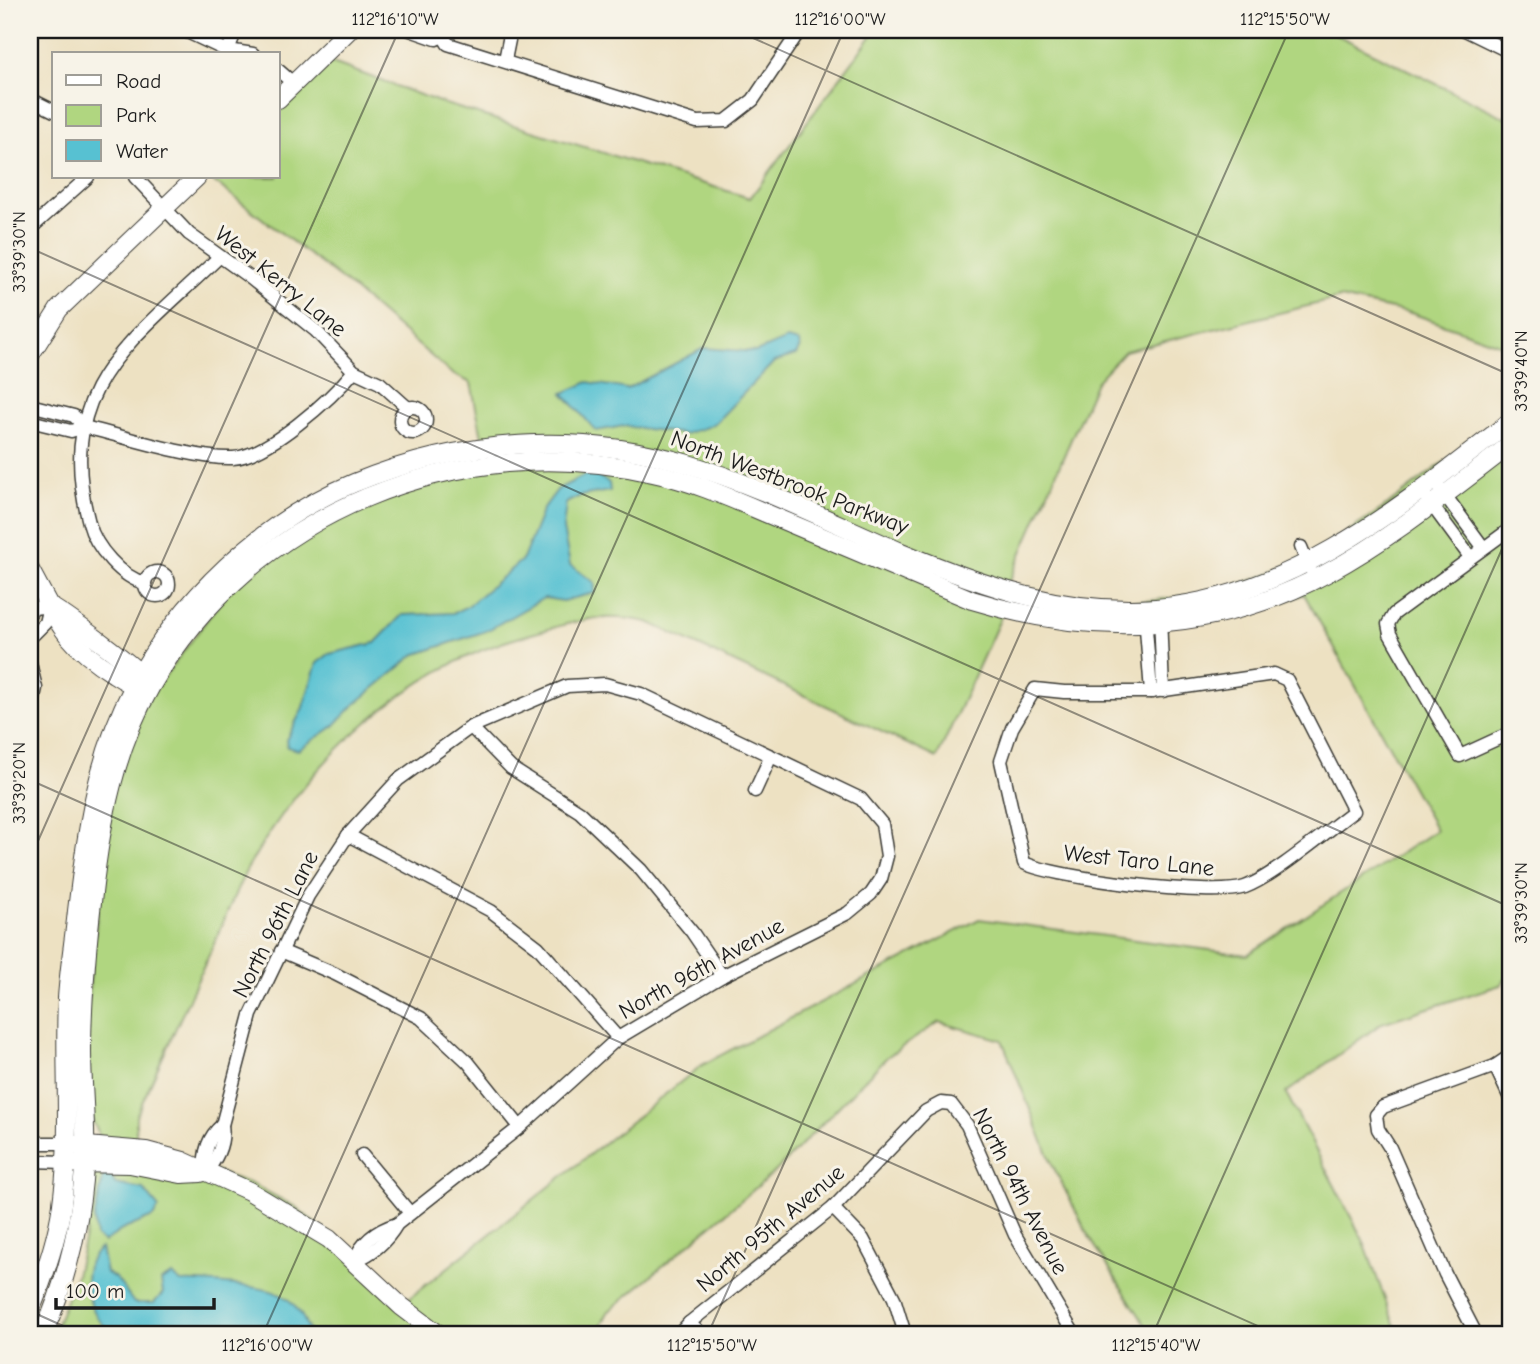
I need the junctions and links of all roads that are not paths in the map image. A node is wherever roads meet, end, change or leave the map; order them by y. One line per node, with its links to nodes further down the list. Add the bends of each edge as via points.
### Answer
1 (183, 30): 9 (street)
2 (236, 30): 9 (street)
3 (349, 30): 12 (street)
4 (410, 30): 8 (street, via 436,39)
5 (511, 30): 11 (street)
6 (800, 30): 11 (street, via 753,100 726,121 671,117)
7 (1465, 30): 10 (street)
8 (444, 33): 11 (street, via 448,44)
9 (231, 52)
10 (1510, 52)
11 (505, 60)
12 (284, 90)
13 (30, 99): 14 (street)
14 (52, 110)
15 (87, 178): 19 (street)
16 (136, 178): 18 (street, West Kerry Lane)
17 (196, 178): 18 (street)
18 (163, 209): 20 (street, West Kerry Lane); 21 (street, via 60,309)
19 (30, 229)
20 (219, 257): 22 (street, West Kerry Lane, via 316,331); 27 (street, via 130,341 106,371 86,408)
21 (31, 344)
22 (354, 371): 24 (street, West Kerry Lane, via 380,383); 27 (street, via 300,425 235,458)
23 (30, 405): 27 (street, via 74,415)
24 (408, 408)
25 (30, 421): 27 (street, via 71,431)
26 (1510, 422): 29 (street, North Westbrook Parkway)
27 (84, 427): 34 (street, via 79,454 81,493 91,532 132,580)
28 (1510, 445): 29 (street, North Westbrook Parkway)
29 (1432, 492): 31 (street); 32 (street); 37 (street, North Westbrook Parkway, via 1223,614)
30 (1510, 529): 31 (street)
31 (1483, 547): 32 (street)
32 (1470, 557): 44 (street, via 1394,614 1388,624 1390,634 1460,756)
33 (30, 570): 35 (street)
34 (145, 583)
35 (49, 606): 36 (street); 38 (street, via 45,623); 40 (street, via 66,614)
36 (30, 613)
37 (1153, 617): 40 (street, North Westbrook Parkway, via 1085,607 1017,605 968,580 918,568 794,516 686,481 601,464 516,461 423,476 344,505 259,560); 41 (street)
38 (30, 638)
39 (30, 663): 42 (street, via 36,688)
40 (142, 682): 57 (street, North Westbrook Parkway, via 108,744 90,807 67,997); 59 (street, North Westbrook Parkway, via 102,826 85,996)
41 (1156, 692): 41 (street, West Taro Lane, via 1034,689 1012,728 1001,761 1024,863 1041,871 1092,879 1208,891 1244,887 1354,811 1287,680 1273,674)
42 (30, 715)
43 (471, 727): 45 (street, North 96th Lane, via 567,686 605,684 641,694); 47 (street, North 96th Lane, via 398,780); 49 (street, via 511,768 580,812 641,870)
44 (1510, 733)
45 (771, 755): 46 (street); 49 (street, North 96th Avenue, via 862,799 882,824 887,856 871,894 848,914)
46 (755, 791)
47 (348, 835): 48 (street, North 96th Lane, via 322,873); 50 (street, via 491,911 538,947)
48 (281, 951): 55 (street, via 421,1018 468,1062); 61 (street, North 96th Lane, via 251,1015 222,1125 213,1133 203,1158)
49 (722, 976): 50 (street, North 96th Avenue)
50 (618, 1038): 55 (street, North 96th Avenue)
51 (1510, 1056): 52 (street)
52 (1495, 1066): 53 (street); 73 (street, via 1383,1107 1377,1115 1378,1129)
53 (1510, 1098)
54 (951, 1104): 62 (street, North 95th Avenue, via 941,1103 926,1111); 72 (street, North 94th Avenue, via 967,1125 1015,1235)
55 (520, 1127): 63 (street, North 96th Avenue)
56 (30, 1143): 57 (street)
57 (66, 1143): 59 (street)
58 (362, 1155): 63 (street)
59 (79, 1157): 60 (street); 61 (street, via 146,1151 183,1161); 65 (street, North Westbrook Parkway); 67 (street, North Westbrook Parkway, via 75,1236 67,1272)
60 (30, 1161)
61 (205, 1173): 64 (street, via 286,1210)
62 (833, 1208): 66 (street, North 95th Avenue); 71 (street, via 863,1239 894,1298)
63 (410, 1213): 64 (street, North 96th Avenue, via 368,1256)
64 (354, 1261): 68 (street)
65 (30, 1311)
66 (689, 1323): 69 (street, North 95th Avenue); 70 (street)
67 (43, 1334)
68 (438, 1334)
69 (679, 1334)
70 (701, 1334)
71 (905, 1334)
72 (1074, 1334)
73 (1476, 1334)

